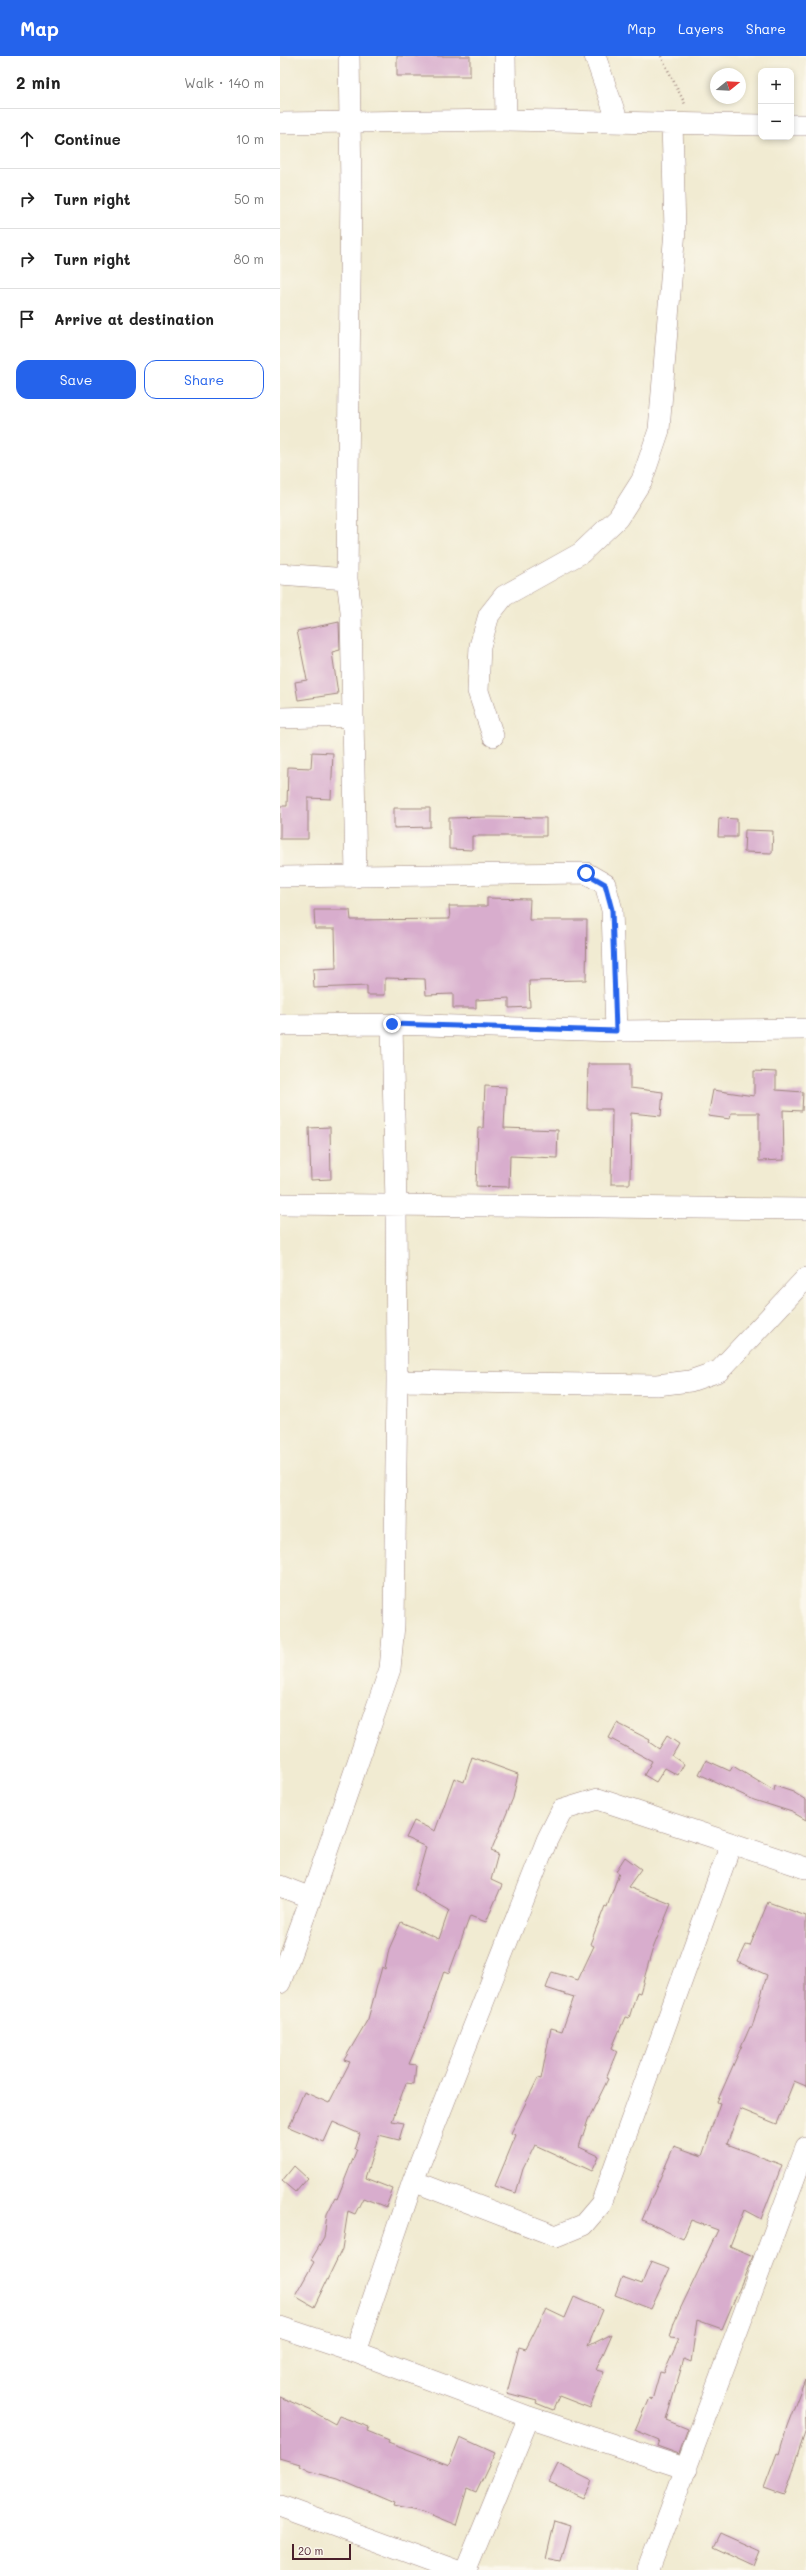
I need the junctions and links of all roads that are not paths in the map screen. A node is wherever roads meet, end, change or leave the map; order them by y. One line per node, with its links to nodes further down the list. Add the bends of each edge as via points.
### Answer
1 (349, 56): 5 (street)
2 (506, 56): 4 (street)
3 (595, 56): 6 (street)
4 (506, 120): 5 (street); 6 (street)
5 (349, 122): 7 (street); 13 (street)
6 (618, 122): 8 (street)
7 (280, 123)
8 (672, 123): 9 (street); 16 (street, via 675,230 658,430 642,480 618,518 581,553 504,596 489,615 480,646 478,691)
9 (758, 125)
10 (794, 125): 11 (street)
11 (806, 126)
12 (280, 574): 13 (street)
13 (348, 579): 14 (street, via 351,611)
14 (352, 716): 15 (street); 18 (street)
15 (280, 718)
16 (493, 736)
17 (280, 877): 18 (street)
18 (356, 877): 22 (street, via 586,873 605,884 612,910)
19 (392, 1024): 20 (street); 22 (street); 24 (street)
20 (280, 1025)
21 (806, 1029): 22 (street)
22 (616, 1031)
23 (280, 1204): 24 (street)
24 (396, 1205): 25 (street); 27 (street)
25 (806, 1209)
26 (806, 1278): 27 (street, via 719,1371 690,1381 656,1385)
27 (397, 1381): 31 (street, via 394,1625 390,1669)
28 (731, 1844): 29 (street); 34 (street, via 598,1799 562,1810 544,1848); 34 (street, via 601,2204 583,2225 556,2236)
29 (806, 1868)
30 (280, 1886): 31 (street)
31 (311, 1898): 32 (street)
32 (280, 1983)
33 (806, 2147): 38 (street)
34 (413, 2181): 36 (street)
35 (280, 2327): 36 (street)
36 (355, 2352): 37 (street)
37 (529, 2417): 38 (street); 41 (street)
38 (687, 2469): 42 (street)
39 (280, 2506): 40 (street)
40 (455, 2570)
41 (466, 2570)
42 (648, 2570)

